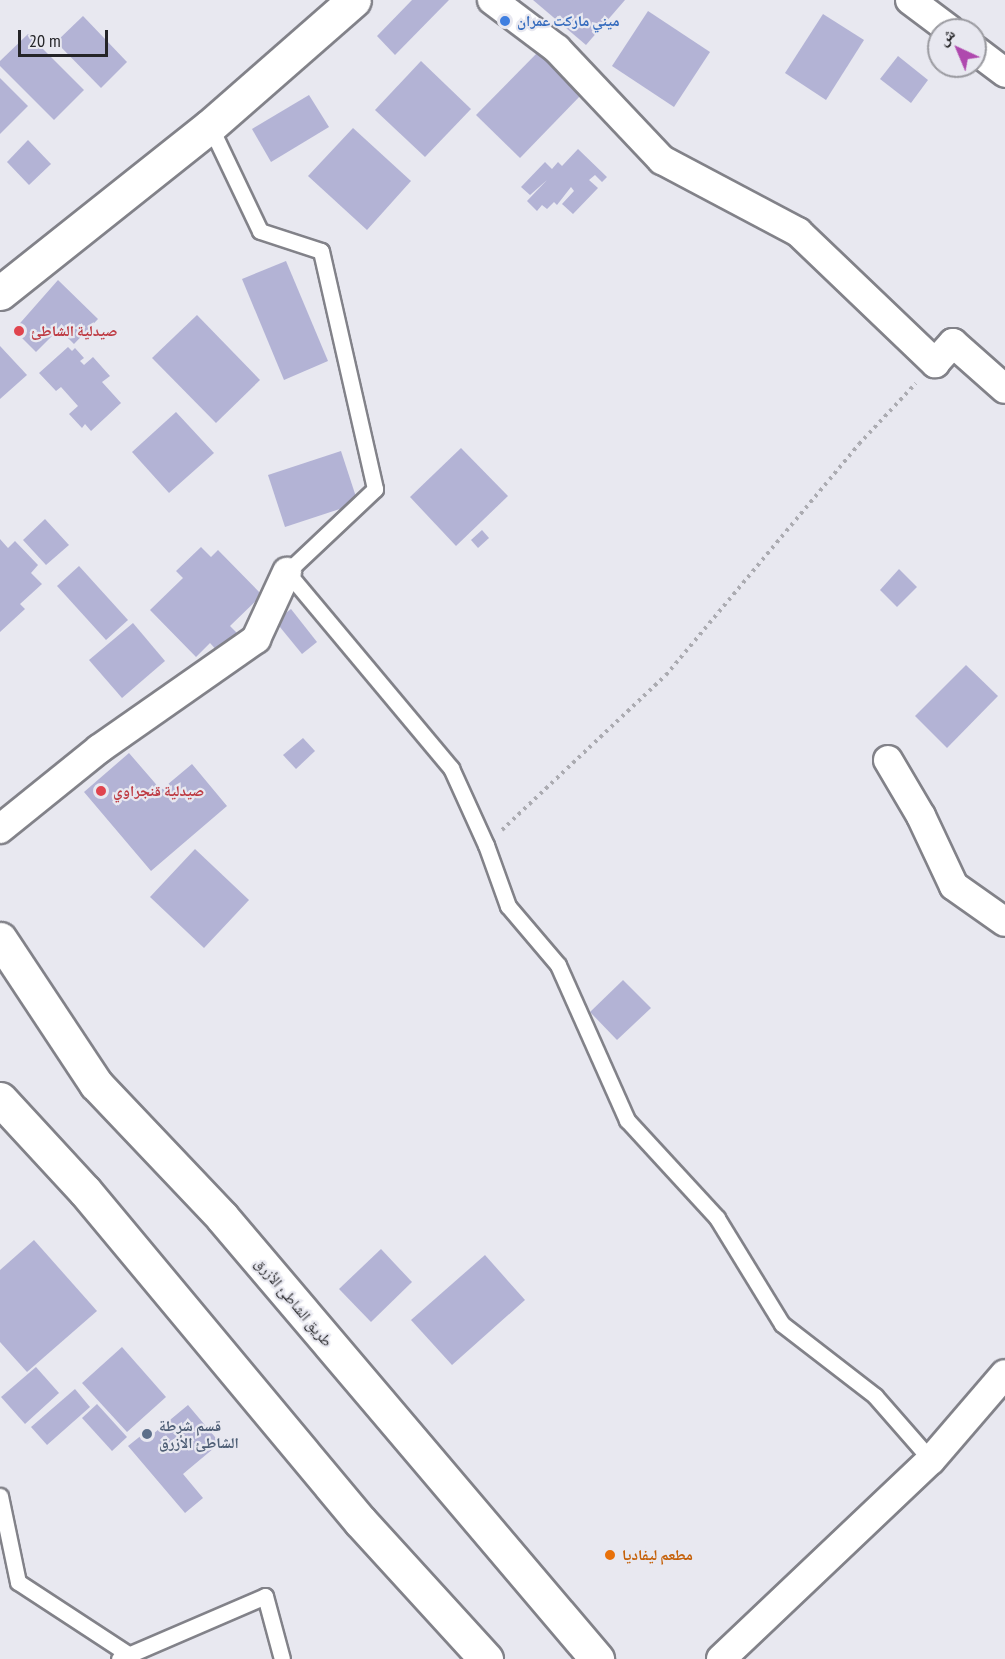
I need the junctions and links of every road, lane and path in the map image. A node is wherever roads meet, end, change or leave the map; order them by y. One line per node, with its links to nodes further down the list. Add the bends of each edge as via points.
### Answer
1 (354, 0): 7 (main road)
2 (492, 0): 9 (street, via 557,49 662,160 798,232)
3 (910, 0): 4 (street)
4 (934, 18)
5 (987, 59): 6 (street)
6 (1005, 73)
7 (210, 126): 8 (main road); 11 (lane, via 260,231 321,251 375,489)
8 (0, 293)
9 (935, 363): 10 (street, via 953,343); 14 (path, via 860,444 666,675)
10 (1005, 389)
11 (286, 572): 13 (street, via 256,639 99,749); 14 (lane, via 451,768)
12 (888, 760): 15 (street, via 921,816 954,886)
13 (0, 829)
14 (486, 845): 19 (lane, via 508,906 558,964 627,1120 717,1218 782,1324 874,1396)
15 (1005, 922)
16 (0, 939): 24 (main road, طريق الشاطئ الأزرق, via 96,1084 222,1218)
17 (0, 1099): 23 (main road, via 85,1191 360,1521)
18 (1005, 1374): 19 (street)
19 (931, 1460): 25 (street)
20 (0, 1496): 21 (lane, via 18,1582)
21 (124, 1657): 22 (lane, via 266,1596)
22 (282, 1659)
23 (486, 1659)
24 (597, 1659)
25 (721, 1659)

